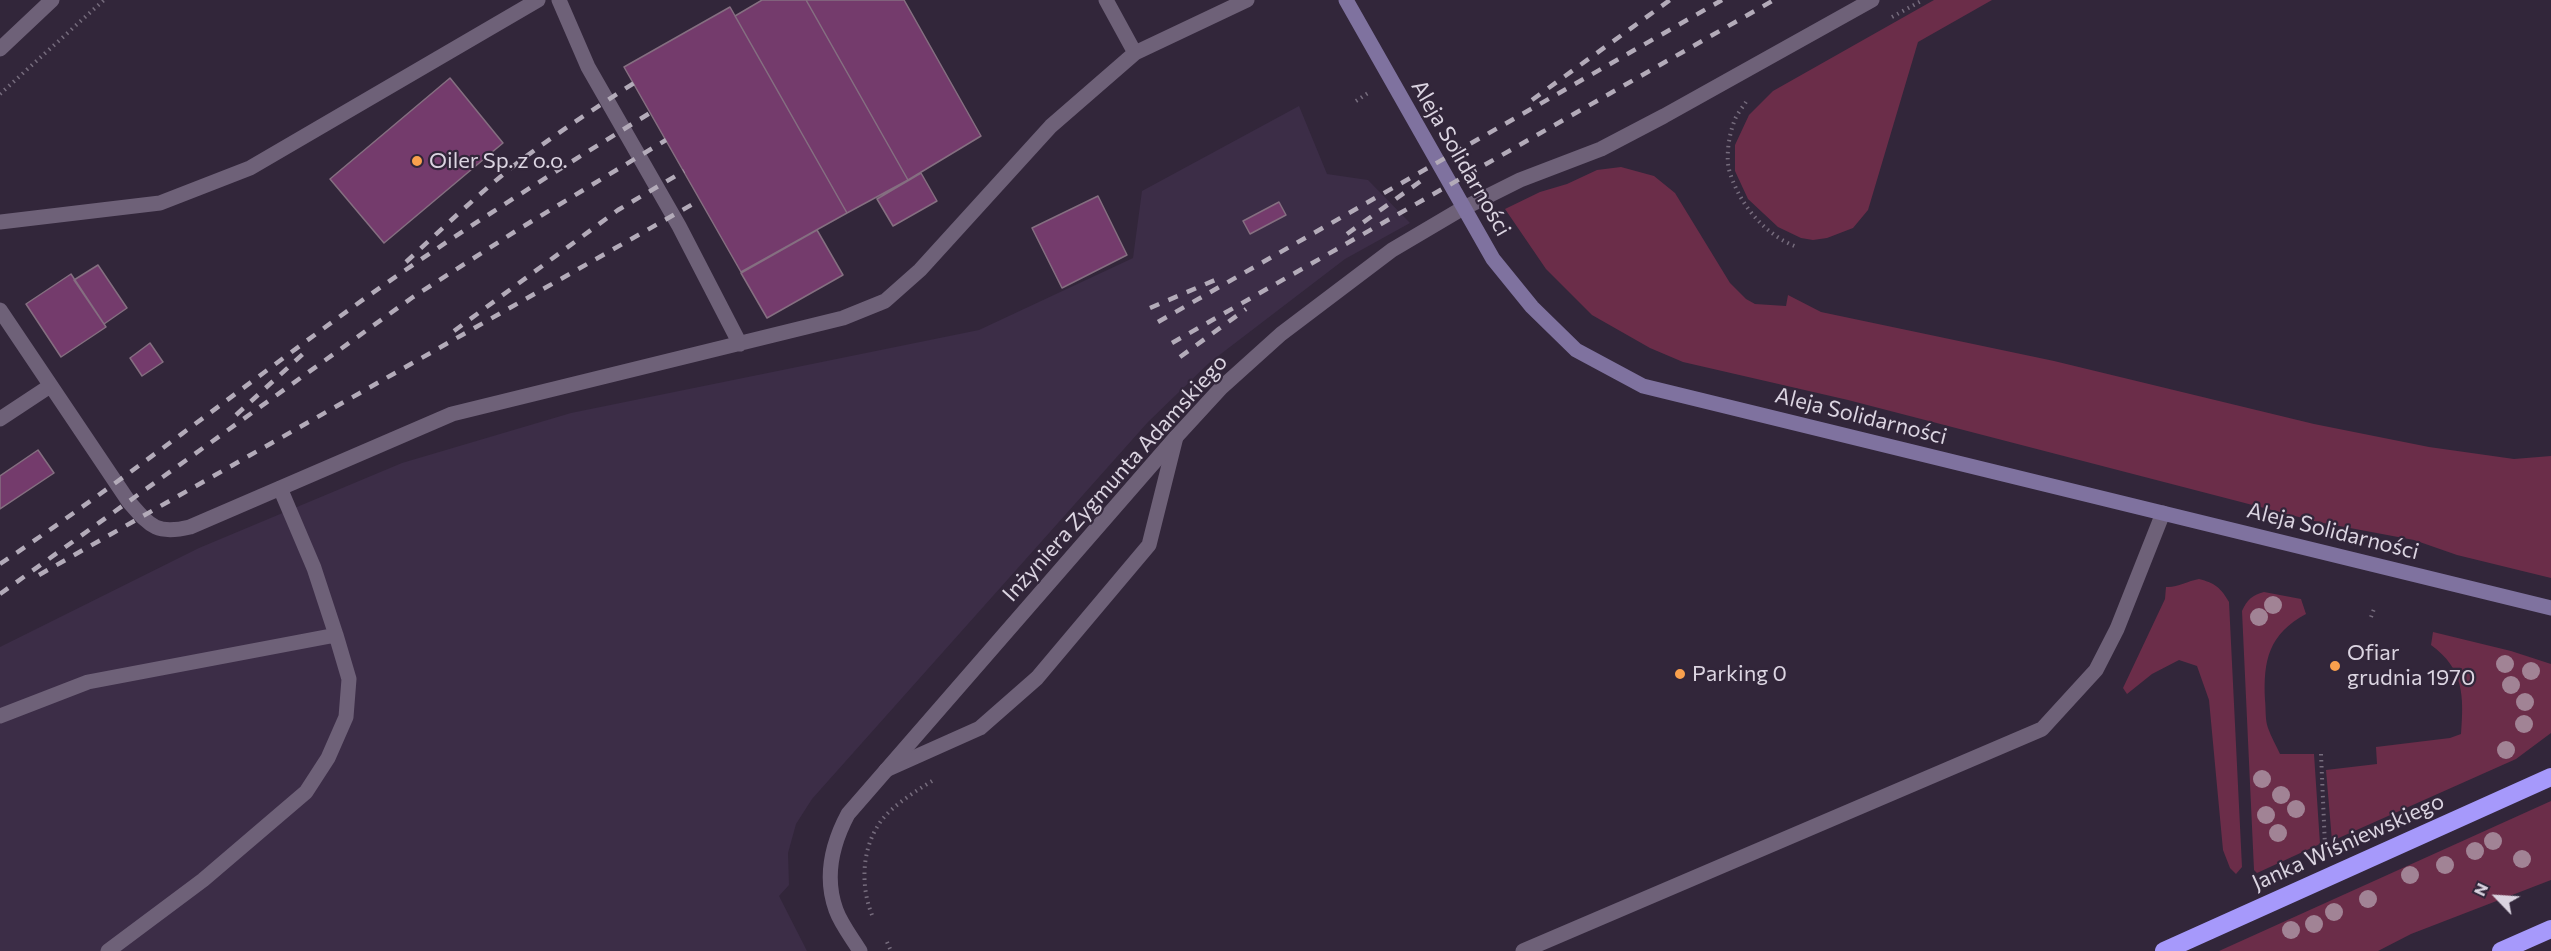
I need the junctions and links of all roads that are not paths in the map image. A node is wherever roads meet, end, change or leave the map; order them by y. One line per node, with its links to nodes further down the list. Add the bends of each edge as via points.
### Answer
1 (52, 0): 8 (street)
2 (538, 0): 10 (street, via 250,168 160,203)
3 (559, 0): 12 (street, via 588,67)
4 (1106, 0): 9 (street)
5 (1247, 0): 9 (street)
6 (1346, 0): 17 (street, Aleja Solidarności, via 1493,260 1532,307 1576,350 1643,386)
7 (1872, 0): 15 (street, Inżyniera Zygmunta Adamskiego, via 1601,149 1520,180 1392,250 1281,334 1221,388)
8 (0, 49)
9 (1135, 53): 12 (street, via 1051,126 920,270 885,301 843,318)
10 (0, 222)
11 (0, 310): 13 (street)
12 (741, 344): 16 (street, via 452,414)
13 (50, 386): 14 (street); 16 (street, via 129,502 156,528 170,532 190,527)
14 (0, 419)
15 (1176, 437): 21 (street, Inżyniera Zygmunta Adamskiego); 21 (street, via 1149,545 1037,678 980,728)
16 (280, 488): 19 (street, via 314,568)
17 (2163, 513): 18 (street, Aleja Solidarności); 26 (street, via 2117,629 2096,670 2042,729)
18 (2551, 608)
19 (336, 635): 20 (street, via 88,682); 24 (street, via 349,679 346,717 328,758 306,792 203,880)
20 (0, 716)
21 (886, 770): 25 (street, Inżyniera Zygmunta Adamskiego, via 848,814 831,853 836,911)
22 (2551, 777): 27 (highway, Janka Wiśniewskiego)
23 (2551, 929): 28 (highway)
24 (108, 951)
25 (860, 951)
26 (1523, 951)
27 (2164, 951)
28 (2501, 951)

